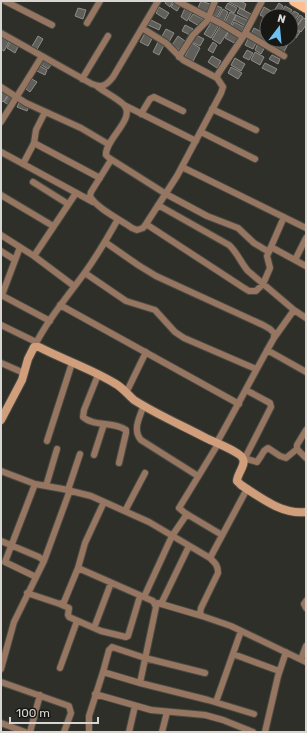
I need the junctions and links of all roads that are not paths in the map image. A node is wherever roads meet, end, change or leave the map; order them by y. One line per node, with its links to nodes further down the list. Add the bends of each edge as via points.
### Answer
1 (5, 1): 9 (street)
2 (100, 1): 8 (street)
3 (158, 1): 10 (street)
4 (177, 1): 7 (street)
5 (215, 1): 7 (street)
6 (262, 1): 12 (street)
7 (208, 16): 12 (street); 15 (street)
8 (87, 23)
9 (52, 25)
10 (142, 28): 15 (street, via 166,43); 20 (street, via 108,84)
11 (1, 33): 14 (street)
12 (244, 35): 16 (street); 17 (street)
13 (108, 36): 18 (street)
14 (42, 56): 18 (street); 21 (street)
15 (179, 56): 17 (street)
16 (284, 56)
17 (217, 78): 23 (street, via 223,87)
18 (82, 79): 20 (street)
19 (1, 87): 21 (street)
20 (98, 87): 22 (street)
21 (17, 97): 25 (street); 27 (street)
22 (124, 105): 26 (street); 32 (street, via 124,122)
23 (212, 109): 28 (street); 29 (street)
24 (183, 111): 26 (street, via 154,96)
25 (45, 112): 31 (street, via 36,130); 32 (street)
26 (141, 114): 30 (street)
27 (1, 122)
28 (256, 130)
29 (201, 132): 30 (street); 34 (street)
30 (196, 142): 37 (street)
31 (34, 143): 36 (street); 38 (street)
32 (108, 144): 35 (street, via 106,155)
33 (1, 152): 36 (street)
34 (255, 159)
35 (111, 160): 38 (street); 41 (street)
36 (23, 164): 40 (street)
37 (182, 167): 41 (street); 46 (street)
38 (100, 178): 43 (street, via 91,192)
39 (33, 182): 44 (street)
40 (76, 192): 43 (street); 44 (street)
41 (166, 194): 45 (street); 55 (street, via 207,216 238,228 254,243)
42 (1, 195): 49 (street)
43 (92, 202): 47 (street)
44 (68, 204): 49 (street)
45 (158, 206): 48 (street); 62 (street, via 229,244 242,264)
46 (284, 217): 50 (street); 55 (street)
47 (118, 219): 48 (street, via 137,230); 53 (street)
48 (146, 224): 62 (street, via 249,291 256,290)
49 (53, 226): 57 (street)
50 (306, 228)
51 (1, 235): 54 (street)
52 (306, 238): 59 (street)
53 (105, 242): 61 (street); 70 (street, via 156,276 263,325 274,333)
54 (20, 247): 57 (street); 58 (street)
55 (270, 250): 59 (street); 62 (street, via 267,259 270,268)
56 (1, 251): 58 (street)
57 (34, 256): 63 (street)
58 (15, 260): 64 (street)
59 (295, 260): 60 (street)
60 (306, 266)
61 (85, 273): 63 (street); 77 (street, via 126,301 155,310 184,338)
62 (263, 284): 66 (street)
63 (74, 286): 65 (street)
64 (1, 295): 68 (street)
65 (60, 305): 68 (street); 73 (street)
66 (294, 310): 67 (street); 70 (street)
67 (306, 318)
68 (50, 320): 71 (street)
69 (1, 325): 71 (street)
70 (274, 338): 72 (street)
71 (35, 345): 75 (street); 79 (street)
72 (267, 350): 77 (street); 78 (street)
73 (146, 352): 82 (street); 83 (street)
74 (1, 363): 79 (street)
75 (72, 363): 80 (street); 90 (street)
76 (306, 363): 78 (street)
77 (256, 369): 81 (street)
78 (304, 371)
79 (24, 373): 85 (street)
80 (98, 375): 82 (street); 86 (street, via 83,416 90,421)
81 (246, 390): 83 (street); 96 (street, via 270,403 271,407)
82 (126, 393): 84 (street)
83 (239, 404): 91 (street)
84 (144, 405): 88 (street); 91 (street)
85 (1, 420)
86 (104, 424): 87 (street); 95 (street)
87 (123, 428): 88 (street); 98 (street, via 126,433)
88 (137, 428): 101 (street, via 136,433 141,440)
89 (306, 430): 92 (street)
90 (47, 440)
91 (217, 444): 96 (street); 101 (street)
92 (297, 449): 96 (street, via 286,458 268,448 257,462); 97 (street)
93 (57, 450): 103 (street)
94 (80, 454): 105 (street)
95 (94, 455)
96 (244, 458): 104 (street, via 237,481)
97 (306, 458)
98 (119, 463)
99 (1, 471): 102 (street)
100 (145, 473): 107 (street)
101 (198, 476): 109 (street, via 179,508)
102 (35, 484): 103 (street); 113 (street)
103 (46, 486): 105 (street)
104 (247, 489): 108 (street, via 282,509); 110 (street)
105 (69, 490): 106 (street); 116 (street)
106 (104, 502): 107 (street); 117 (street, via 85,543)
107 (125, 511): 111 (street)
108 (306, 512)
109 (187, 514): 110 (street); 111 (street)
110 (222, 535): 115 (street)
111 (172, 536): 114 (street); 121 (street)
112 (1, 542): 113 (street)
113 (10, 545): 116 (street); 118 (street, via 4,562)
114 (189, 546): 115 (street); 125 (street)
115 (210, 558): 127 (street, via 216,563 218,573 201,608)
116 (44, 561): 118 (street)
117 (78, 568): 119 (street); 124 (street, via 64,602)
118 (36, 577): 120 (street)
119 (111, 582): 121 (street); 129 (street)
120 (27, 593): 124 (street); 137 (street, via 11,631)
121 (142, 597): 122 (street); 129 (street, via 128,636 122,637)
122 (153, 601): 125 (street); 134 (street, via 156,610)
123 (306, 601): 126 (street)
124 (60, 604): 128 (street, via 68,607 69,616)
125 (161, 604): 127 (street)
126 (306, 608)
127 (202, 616): 130 (street)
128 (77, 621): 129 (street); 136 (street)
129 (94, 628)
130 (242, 631): 132 (street); 133 (street)
131 (306, 646): 135 (street)
132 (286, 652): 135 (street); 138 (street)
133 (233, 654): 138 (street); 145 (street)
134 (145, 658): 139 (street, via 110,648); 140 (street); 142 (street)
135 (303, 660)
136 (60, 668)
137 (1, 669)
138 (280, 671): 158 (street)
139 (103, 672): 142 (street); 143 (street)
140 (205, 673)
141 (1, 682): 144 (street)
142 (140, 683): 145 (street)
143 (95, 694): 146 (street); 154 (street, via 89,716)
144 (40, 695): 152 (street); 153 (street, via 70,708 71,713)
145 (216, 702): 148 (street)
146 (135, 706): 147 (street); 155 (street)
147 (167, 712): 150 (street, via 204,715); 156 (street)
148 (254, 714)
149 (1, 723): 151 (street)
150 (240, 730): 157 (street)
151 (25, 732)
152 (30, 732)
153 (64, 732)
154 (89, 732)
155 (129, 732)
156 (162, 732)
157 (253, 732)
158 (266, 732)

